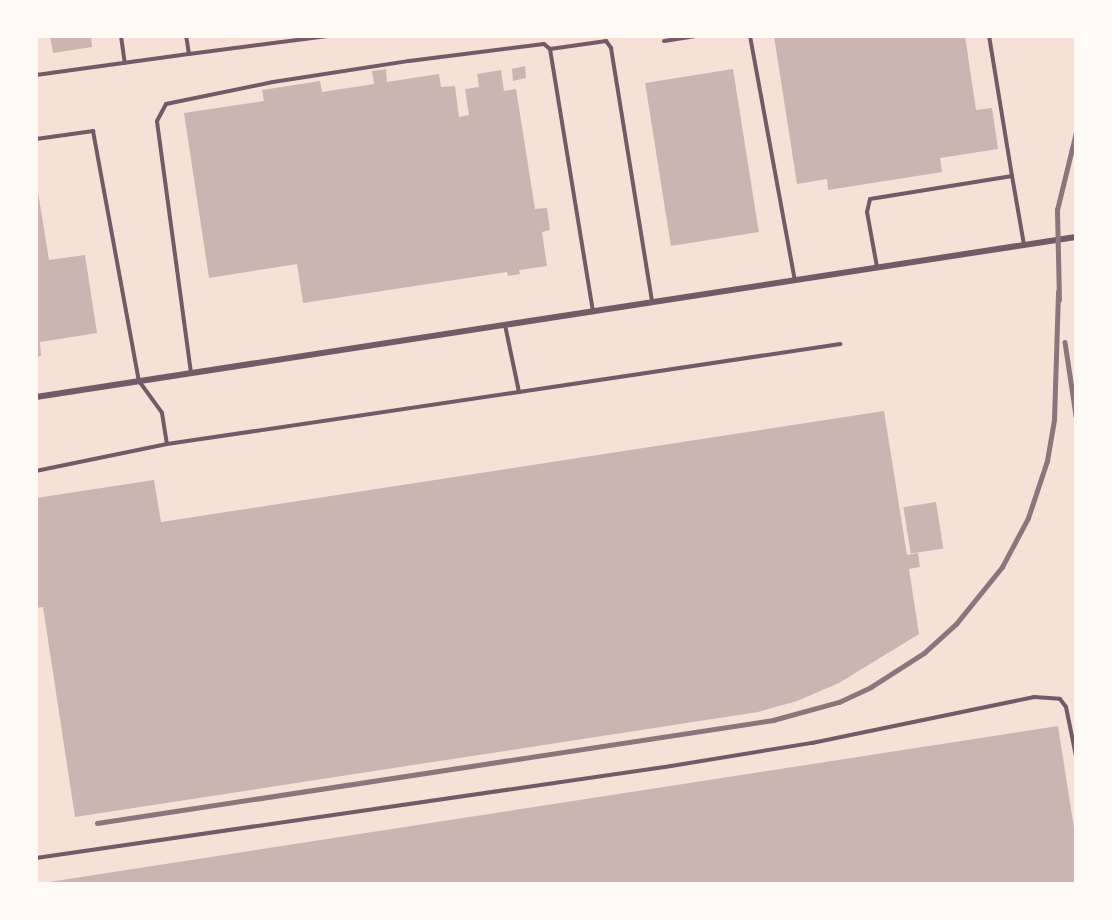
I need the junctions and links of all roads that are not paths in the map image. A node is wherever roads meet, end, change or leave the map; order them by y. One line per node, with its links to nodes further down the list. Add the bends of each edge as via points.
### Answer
1 (121, 36): 10 (lane)
2 (186, 36): 9 (lane)
3 (328, 36): 9 (lane)
4 (695, 36): 7 (lane)
5 (750, 36): 17 (lane)
6 (989, 36): 13 (lane)
7 (664, 41)
8 (550, 49): 18 (lane, via 606,41 611,48); 19 (lane); 22 (lane, via 544,44 409,61 273,82 166,104 157,121)
9 (189, 54): 10 (lane)
10 (125, 63): 11 (lane)
11 (36, 75)
12 (36, 139): 23 (lane, via 93,131)
13 (1012, 176): 15 (lane); 16 (lane, via 870,199 867,212)
14 (1076, 237): 15 (street)
15 (1024, 245): 16 (street)
16 (877, 268): 17 (street)
17 (795, 280): 18 (street)
18 (652, 302): 19 (street)
19 (593, 311): 20 (street)
20 (505, 325): 22 (street); 24 (lane)
21 (840, 344): 24 (lane)
22 (191, 373): 23 (street)
23 (139, 381): 25 (street); 26 (lane, via 162,413)
24 (519, 392): 26 (lane)
25 (36, 397)
26 (167, 444): 27 (lane)
27 (36, 471)
28 (1076, 756): 29 (lane, via 1066,707 1060,699 1034,697 718,758)
29 (36, 858)

